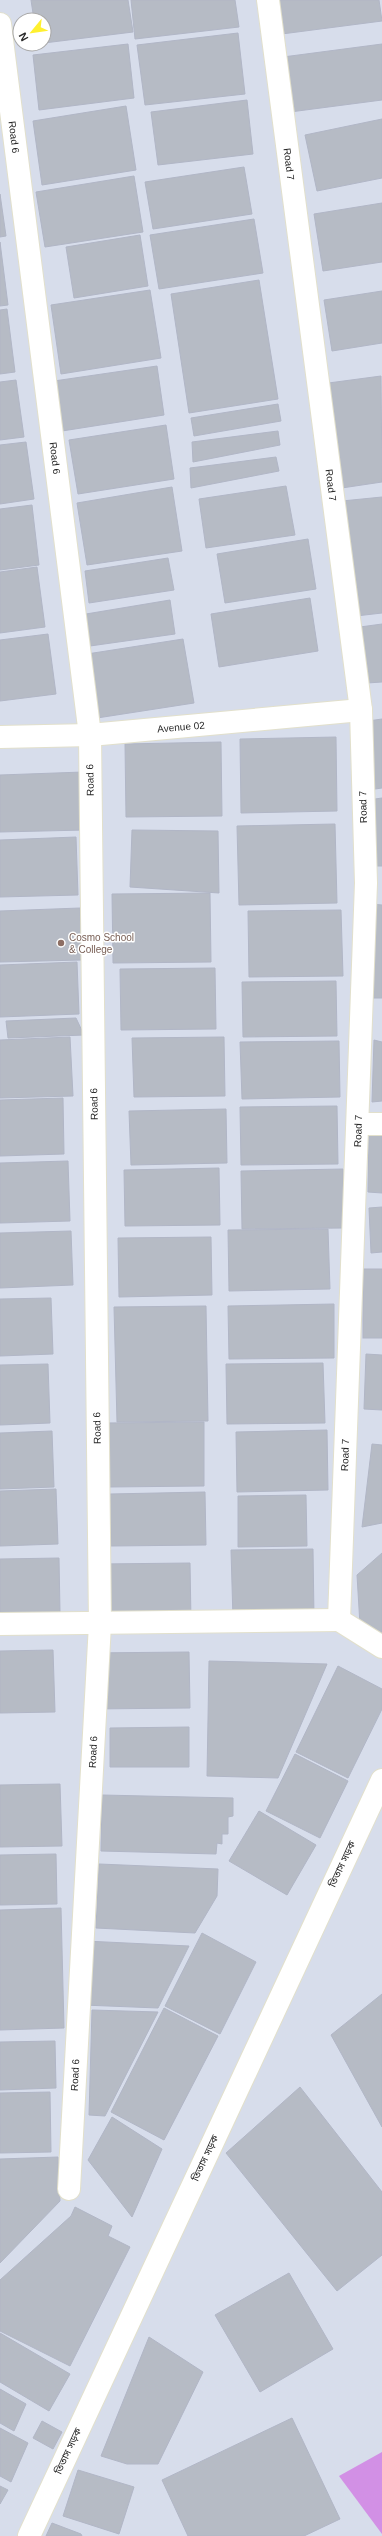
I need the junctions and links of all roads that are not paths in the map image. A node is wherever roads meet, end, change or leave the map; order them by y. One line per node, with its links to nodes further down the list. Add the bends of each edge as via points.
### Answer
1 (268, 0): 3 (street, Road 7)
2 (0, 24): 4 (street, Road 6)
3 (361, 710): 4 (street, Avenue 02); 6 (street, Road 7)
4 (90, 735): 5 (street, Avenue 02); 11 (street, Road 6)
5 (0, 737)
6 (374, 883): 7 (street, Road 7)
7 (359, 1124): 8 (street); 9 (street, Road 7)
8 (382, 1124)
9 (339, 1620): 11 (street); 12 (street)
10 (0, 1624): 11 (street)
11 (100, 1624): 14 (street, Road 6)
12 (382, 1647)
13 (382, 1780): 15 (street, তিতাস সড়ক)
14 (69, 2188)
15 (28, 2536)

